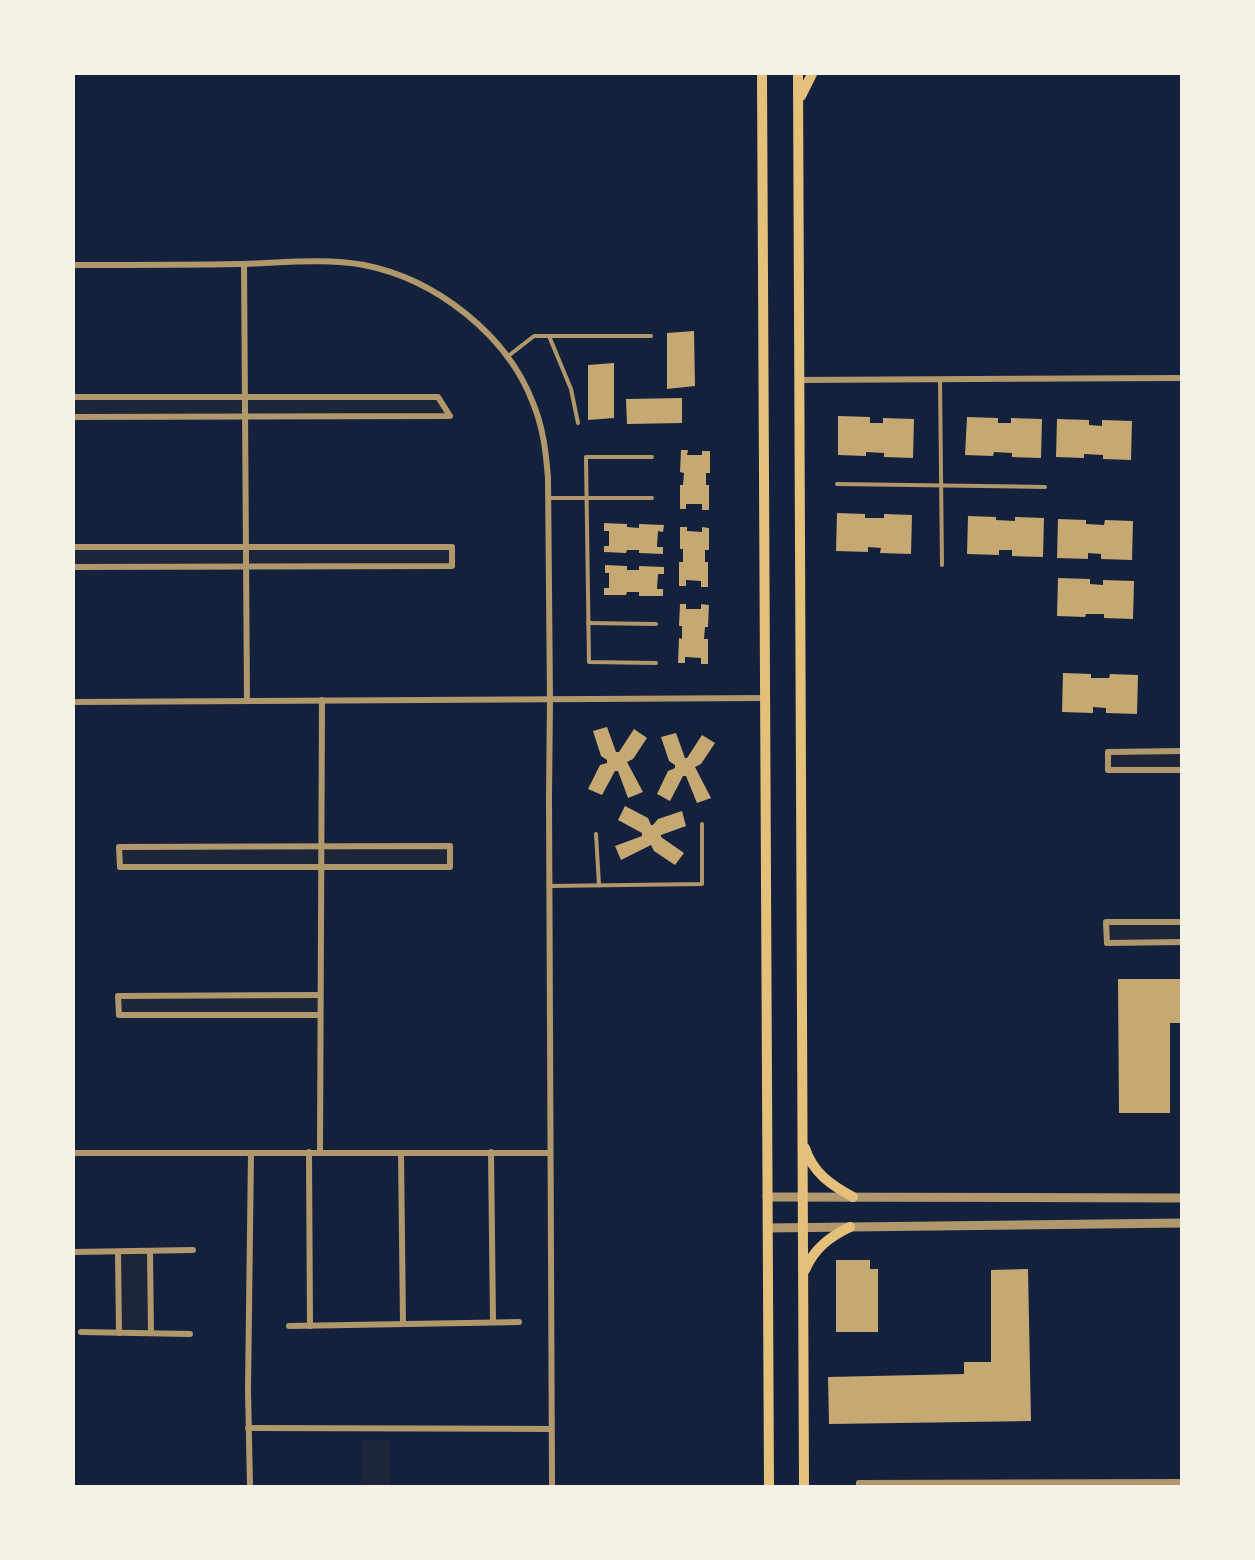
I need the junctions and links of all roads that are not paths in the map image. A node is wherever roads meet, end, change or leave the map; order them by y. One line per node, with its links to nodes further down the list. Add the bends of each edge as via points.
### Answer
1 (754, 74): 5 (main road)
2 (762, 74): 5 (main road)
3 (798, 74): 6 (main road)
4 (812, 74): 6 (main road)
5 (762, 94): 35 (main road)
6 (798, 102): 13 (main road)
7 (244, 264): 8 (street); 11 (street, via 342,262 389,272 456,306); 15 (street)
8 (74, 265)
9 (549, 336): 10 (lane); 11 (lane, via 534,336); 19 (lane, via 571,390)
10 (651, 336)
11 (507, 357): 24 (street, via 524,383 541,425)
12 (1182, 378): 14 (street)
13 (799, 380): 14 (street); 52 (main road)
14 (940, 380): 22 (lane)
15 (245, 396): 16 (street); 18 (street); 18 (street, via 438,397 450,417)
16 (74, 397)
17 (74, 417): 18 (street)
18 (245, 417): 28 (street)
19 (578, 423)
20 (652, 457): 25 (lane, via 586,457)
21 (837, 484): 22 (lane)
22 (941, 485): 23 (lane); 29 (lane)
23 (1045, 487)
24 (548, 498): 25 (lane); 36 (street)
25 (587, 498): 26 (lane); 32 (lane)
26 (652, 498)
27 (74, 547): 28 (street)
28 (246, 547): 31 (street); 31 (street, via 452,546 452,566)
29 (942, 565)
30 (74, 567): 31 (street)
31 (246, 567): 38 (street)
32 (588, 623): 33 (lane); 34 (lane, via 589,662)
33 (656, 624)
34 (656, 663)
35 (765, 698): 36 (street); 60 (main road)
36 (550, 699): 37 (street); 47 (street)
37 (322, 700): 38 (street); 44 (street)
38 (247, 701): 39 (street)
39 (74, 702)
40 (1182, 752): 41 (street, via 1108,753 1108,771)
41 (1182, 770)
42 (702, 824): 46 (lane, via 702,884)
43 (596, 834): 46 (lane)
44 (321, 847): 45 (street); 45 (street, via 450,846 450,867); 45 (street, via 119,847 120,867)
45 (321, 867): 50 (street)
46 (599, 885): 47 (lane)
47 (549, 886): 59 (street)
48 (1182, 922): 49 (street, via 1106,922 1107,943)
49 (1182, 942)
50 (321, 995): 51 (street); 51 (street, via 118,996 118,1016)
51 (320, 1015): 57 (street)
52 (802, 1141): 61 (main road); 62 (main road, via 813,1168 824,1180)
53 (74, 1152): 56 (street)
54 (309, 1152): 56 (street); 57 (street); 77 (street)
55 (491, 1152): 58 (street); 59 (street); 74 (street)
56 (251, 1153): 82 (street)
57 (320, 1153): 58 (street)
58 (401, 1153): 75 (street)
59 (550, 1153): 83 (street)
60 (767, 1197): 61 (street); 67 (main road)
61 (803, 1197): 62 (street); 65 (main road)
62 (853, 1197): 63 (street)
63 (1182, 1197)
64 (1182, 1223): 66 (street)
65 (803, 1227): 66 (street); 67 (street); 72 (main road)
66 (850, 1227): 72 (main road, via 819,1247)
67 (768, 1228): 87 (main road)
68 (193, 1250): 70 (street)
69 (118, 1251): 70 (street); 71 (street); 79 (street)
70 (150, 1251): 80 (street)
71 (74, 1252)
72 (804, 1274): 88 (main road)
73 (519, 1322): 74 (street)
74 (493, 1323): 75 (street)
75 (403, 1324): 77 (street)
76 (290, 1326): 77 (street)
77 (310, 1326)
78 (81, 1332): 79 (street)
79 (119, 1333): 80 (street)
80 (150, 1334): 81 (street)
81 (190, 1334)
82 (248, 1428): 83 (street); 85 (street)
83 (551, 1429): 86 (street)
84 (1182, 1482): 89 (street)
85 (249, 1486)
86 (552, 1486)
87 (769, 1486)
88 (804, 1486)
89 (859, 1486)

